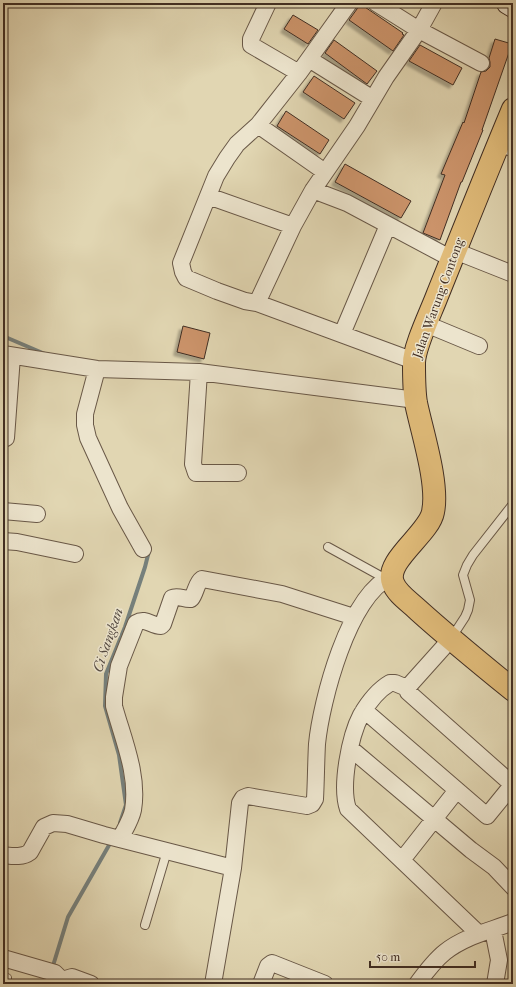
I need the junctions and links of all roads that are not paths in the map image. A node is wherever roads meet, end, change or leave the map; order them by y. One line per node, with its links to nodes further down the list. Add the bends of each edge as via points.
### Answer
1 (268, 3): 10 (street, via 251,45)
2 (348, 3): 8 (street)
3 (376, 3): 7 (street)
4 (434, 3): 7 (street)
5 (508, 3): 6 (main road)
6 (513, 6)
7 (419, 30): 9 (street); 11 (street)
8 (309, 59): 10 (street); 11 (street)
9 (481, 63)
10 (300, 73): 13 (street)
11 (373, 99): 15 (street)
12 (513, 109): 14 (main road, Jalan Warung Contong)
13 (258, 125): 15 (street); 17 (street, via 237,144 227,158)
14 (506, 146): 20 (main road, Jalan Warung Contong)
15 (325, 172): 16 (street)
16 (313, 190): 18 (street, via 347,203); 19 (street)
17 (208, 196): 19 (street); 22 (street, via 181,263 182,272 186,278 217,291)
18 (388, 225): 20 (street); 24 (street)
19 (293, 226): 22 (street)
20 (453, 255): 21 (street); 23 (main road, Jalan Warung Contong)
21 (513, 274)
22 (257, 303): 24 (street)
23 (426, 324): 25 (street); 27 (main road, Jalan Warung Contong)
24 (342, 334): 27 (street)
25 (479, 346)
26 (8, 355): 28 (street); 31 (street)
27 (414, 361): 30 (main road, Jalan Warung Contong)
28 (97, 369): 29 (street); 38 (street, via 85,414 88,438 120,508)
29 (199, 372): 30 (street); 32 (street, via 194,470 196,473)
30 (416, 400): 40 (main road, Jalan Warung Contong, via 433,484 433,513)
31 (6, 438)
32 (238, 473)
33 (513, 504): 42 (lane, via 467,565 463,575 470,600 468,610)
34 (3, 511): 35 (street)
35 (37, 514)
36 (3, 541): 39 (street)
37 (328, 547): 40 (lane)
38 (143, 549)
39 (76, 554)
40 (389, 578): 41 (street, via 373,590); 42 (main road, via 398,591)
41 (354, 617): 50 (street, via 282,594 202,580 199,581 191,599 172,598 161,626 144,621 136,623 119,666 114,697 114,706 131,762 133,780 131,816); 54 (street, via 343,641 324,709 317,743 315,799 307,806 248,796 243,798 240,802)
42 (450, 640): 43 (street); 44 (main road)
43 (407, 688): 45 (street, via 390,683); 47 (street, via 408,692)
44 (513, 690)
45 (364, 710): 46 (street); 48 (street)
46 (350, 748): 49 (street); 53 (street, via 344,785 348,809)
47 (513, 785): 48 (street, via 487,816)
48 (457, 790): 49 (street)
49 (435, 819): 53 (street); 55 (street, via 494,867)
50 (116, 837): 51 (street); 52 (street, via 67,824 53,823 44,827 28,854)
51 (167, 851): 54 (street); 57 (lane)
52 (3, 855)
53 (402, 860): 58 (street)
54 (233, 868): 62 (street)
55 (513, 886)
56 (513, 922): 58 (street)
57 (145, 925)
58 (486, 932): 65 (street, via 445,952); 66 (street, via 499,960)
59 (3, 958): 60 (street)
60 (57, 977): 61 (street, via 72,977)
61 (91, 984)
62 (213, 984)
63 (261, 984): 64 (street, via 268,966 272,963)
64 (325, 984)
65 (417, 984)
66 (495, 984)

